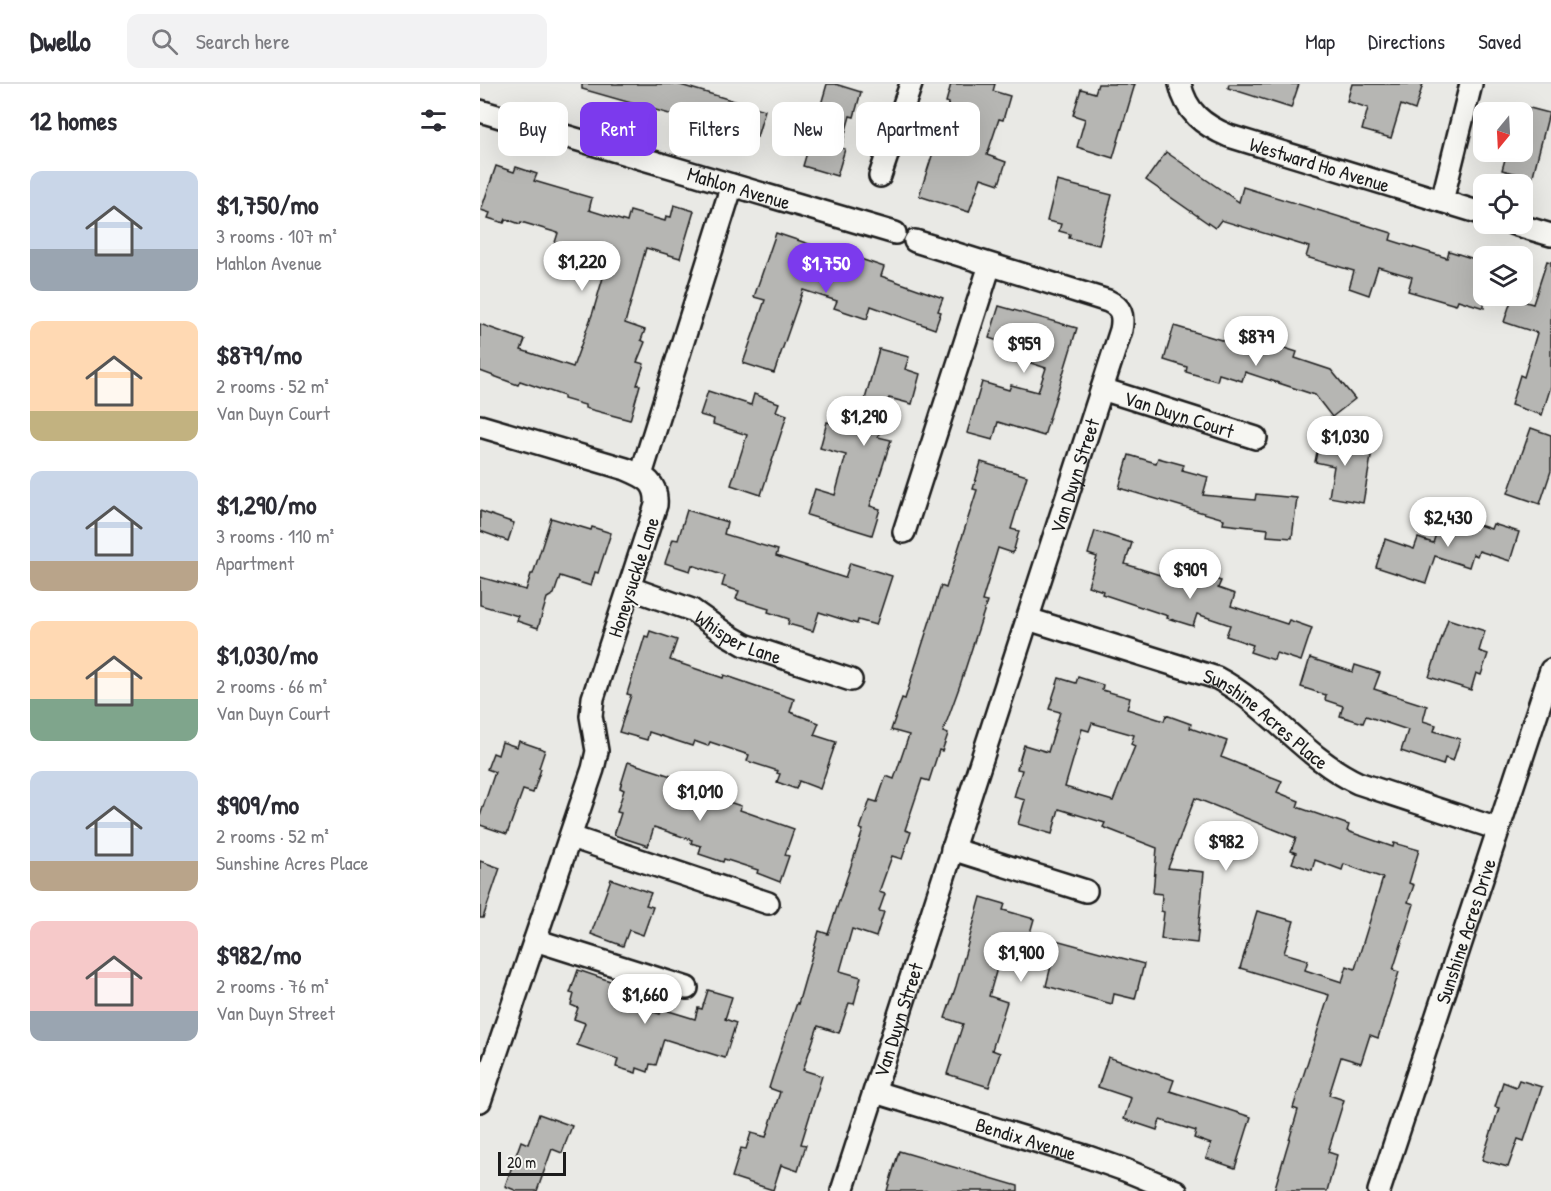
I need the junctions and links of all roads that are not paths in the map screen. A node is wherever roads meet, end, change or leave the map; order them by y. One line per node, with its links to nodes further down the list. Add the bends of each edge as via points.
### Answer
1 (911, 84): 5 (street)
2 (1179, 84): 7 (street, Westward Ho Avenue, via 1195,115 1229,136)
3 (1471, 84): 7 (street)
4 (480, 111): 6 (street, Mahlon Avenue)
5 (880, 176)
6 (732, 185): 10 (street, Mahlon Avenue); 17 (street)
7 (1442, 201): 8 (street, Westward Ho Avenue)
8 (1473, 211)
9 (1533, 230): 11 (street)
10 (895, 233)
11 (1551, 235)
12 (915, 241): 13 (street, Van Duyn Street)
13 (990, 265): 14 (street, Van Duyn Street, via 1116,305 1123,321); 18 (street)
14 (1102, 389): 16 (street, Van Duyn Court); 20 (street, Van Duyn Street)
15 (480, 426): 17 (street)
16 (1256, 438)
17 (641, 475): 19 (street, Honeysuckle Lane, via 655,490 656,505)
18 (904, 532)
19 (630, 588): 22 (street, Whisper Lane, via 692,610 745,645); 24 (street, Honeysuckle Lane, via 593,698 596,760)
20 (1028, 619): 23 (street, Sunshine Acres Place, via 1216,678 1238,690 1347,778); 25 (street, Van Duyn Street)
21 (1551, 670): 23 (street, Sunshine Acres Drive)
22 (851, 680)
23 (1498, 829): 34 (street, Sunshine Acres Drive)
24 (571, 837): 27 (street); 28 (street, Honeysuckle Lane)
25 (952, 849): 26 (street); 30 (street, Van Duyn Street)
26 (1086, 891)
27 (768, 903)
28 (535, 940): 29 (street); 31 (street, Honeysuckle Lane)
29 (687, 988)
30 (874, 1092): 32 (street, Van Duyn Street); 33 (street, Bendix Avenue, via 1088,1157)
31 (480, 1101)
32 (842, 1191)
33 (1176, 1191)
34 (1379, 1191)

